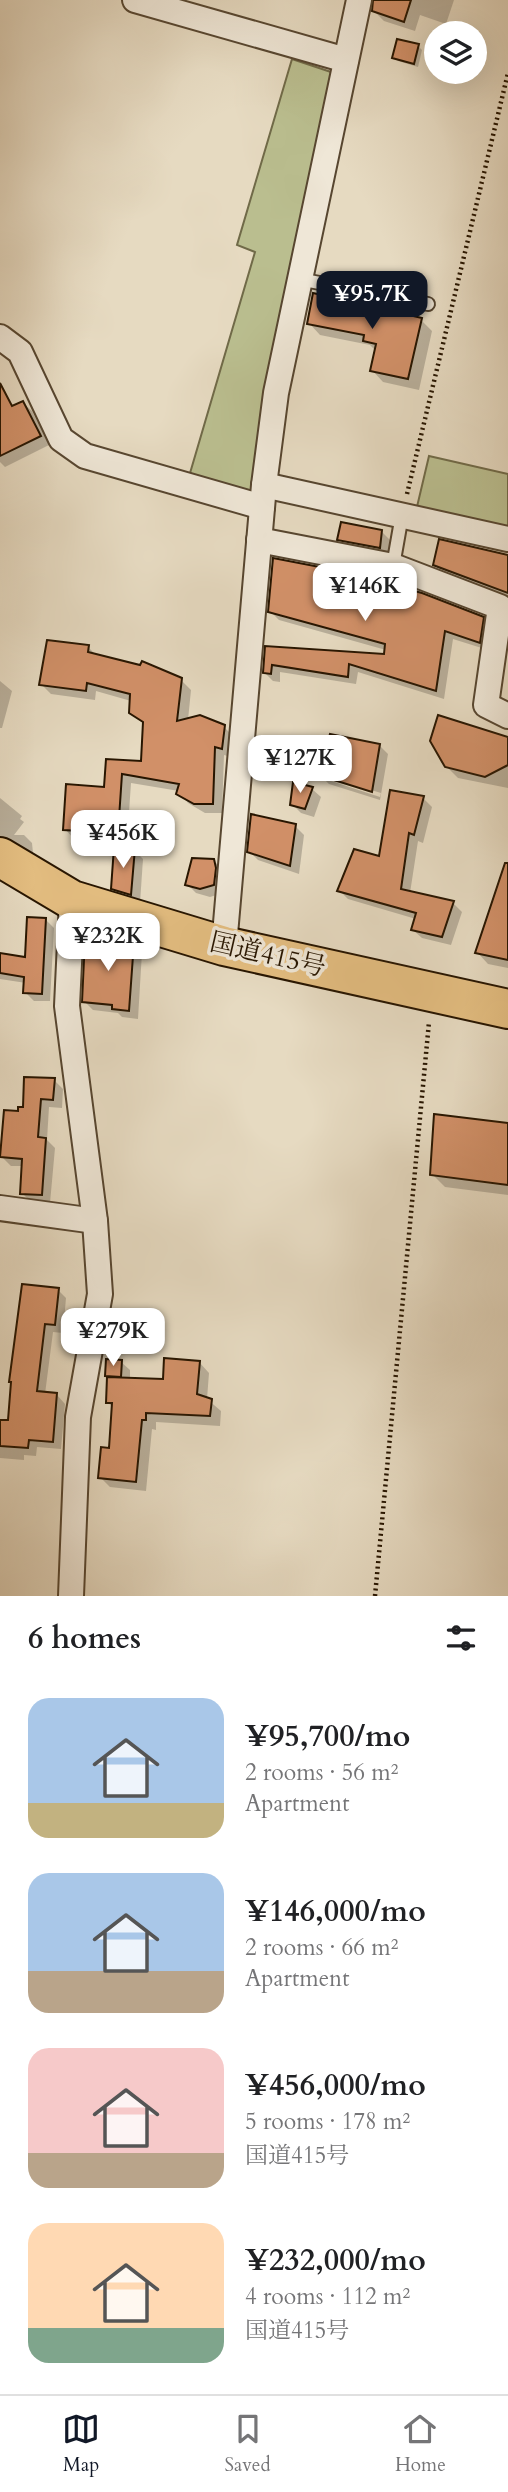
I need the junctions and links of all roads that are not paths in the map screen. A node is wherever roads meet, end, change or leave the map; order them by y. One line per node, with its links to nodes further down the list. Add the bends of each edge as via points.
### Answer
1 (135, 0): 3 (street)
2 (359, 0): 3 (street)
3 (345, 60): 4 (street)
4 (299, 279): 5 (lane); 7 (street, via 276,393)
5 (428, 304)
6 (0, 337): 7 (street, via 20,352 61,439 85,456)
7 (263, 496): 8 (street); 10 (street)
8 (402, 515): 9 (street); 11 (lane)
9 (508, 539)
10 (259, 540): 11 (street); 15 (street)
11 (393, 566): 12 (street, via 500,607 486,705)
12 (508, 716)
13 (0, 857): 14 (highway, 国道415号)
14 (72, 900): 15 (highway, 国道415号); 18 (street, via 67,1006)
15 (224, 946): 16 (highway, 国道415号)
16 (508, 1009)
17 (0, 1208): 18 (street)
18 (94, 1221): 19 (street, via 100,1294 78,1417)
19 (71, 1596)

